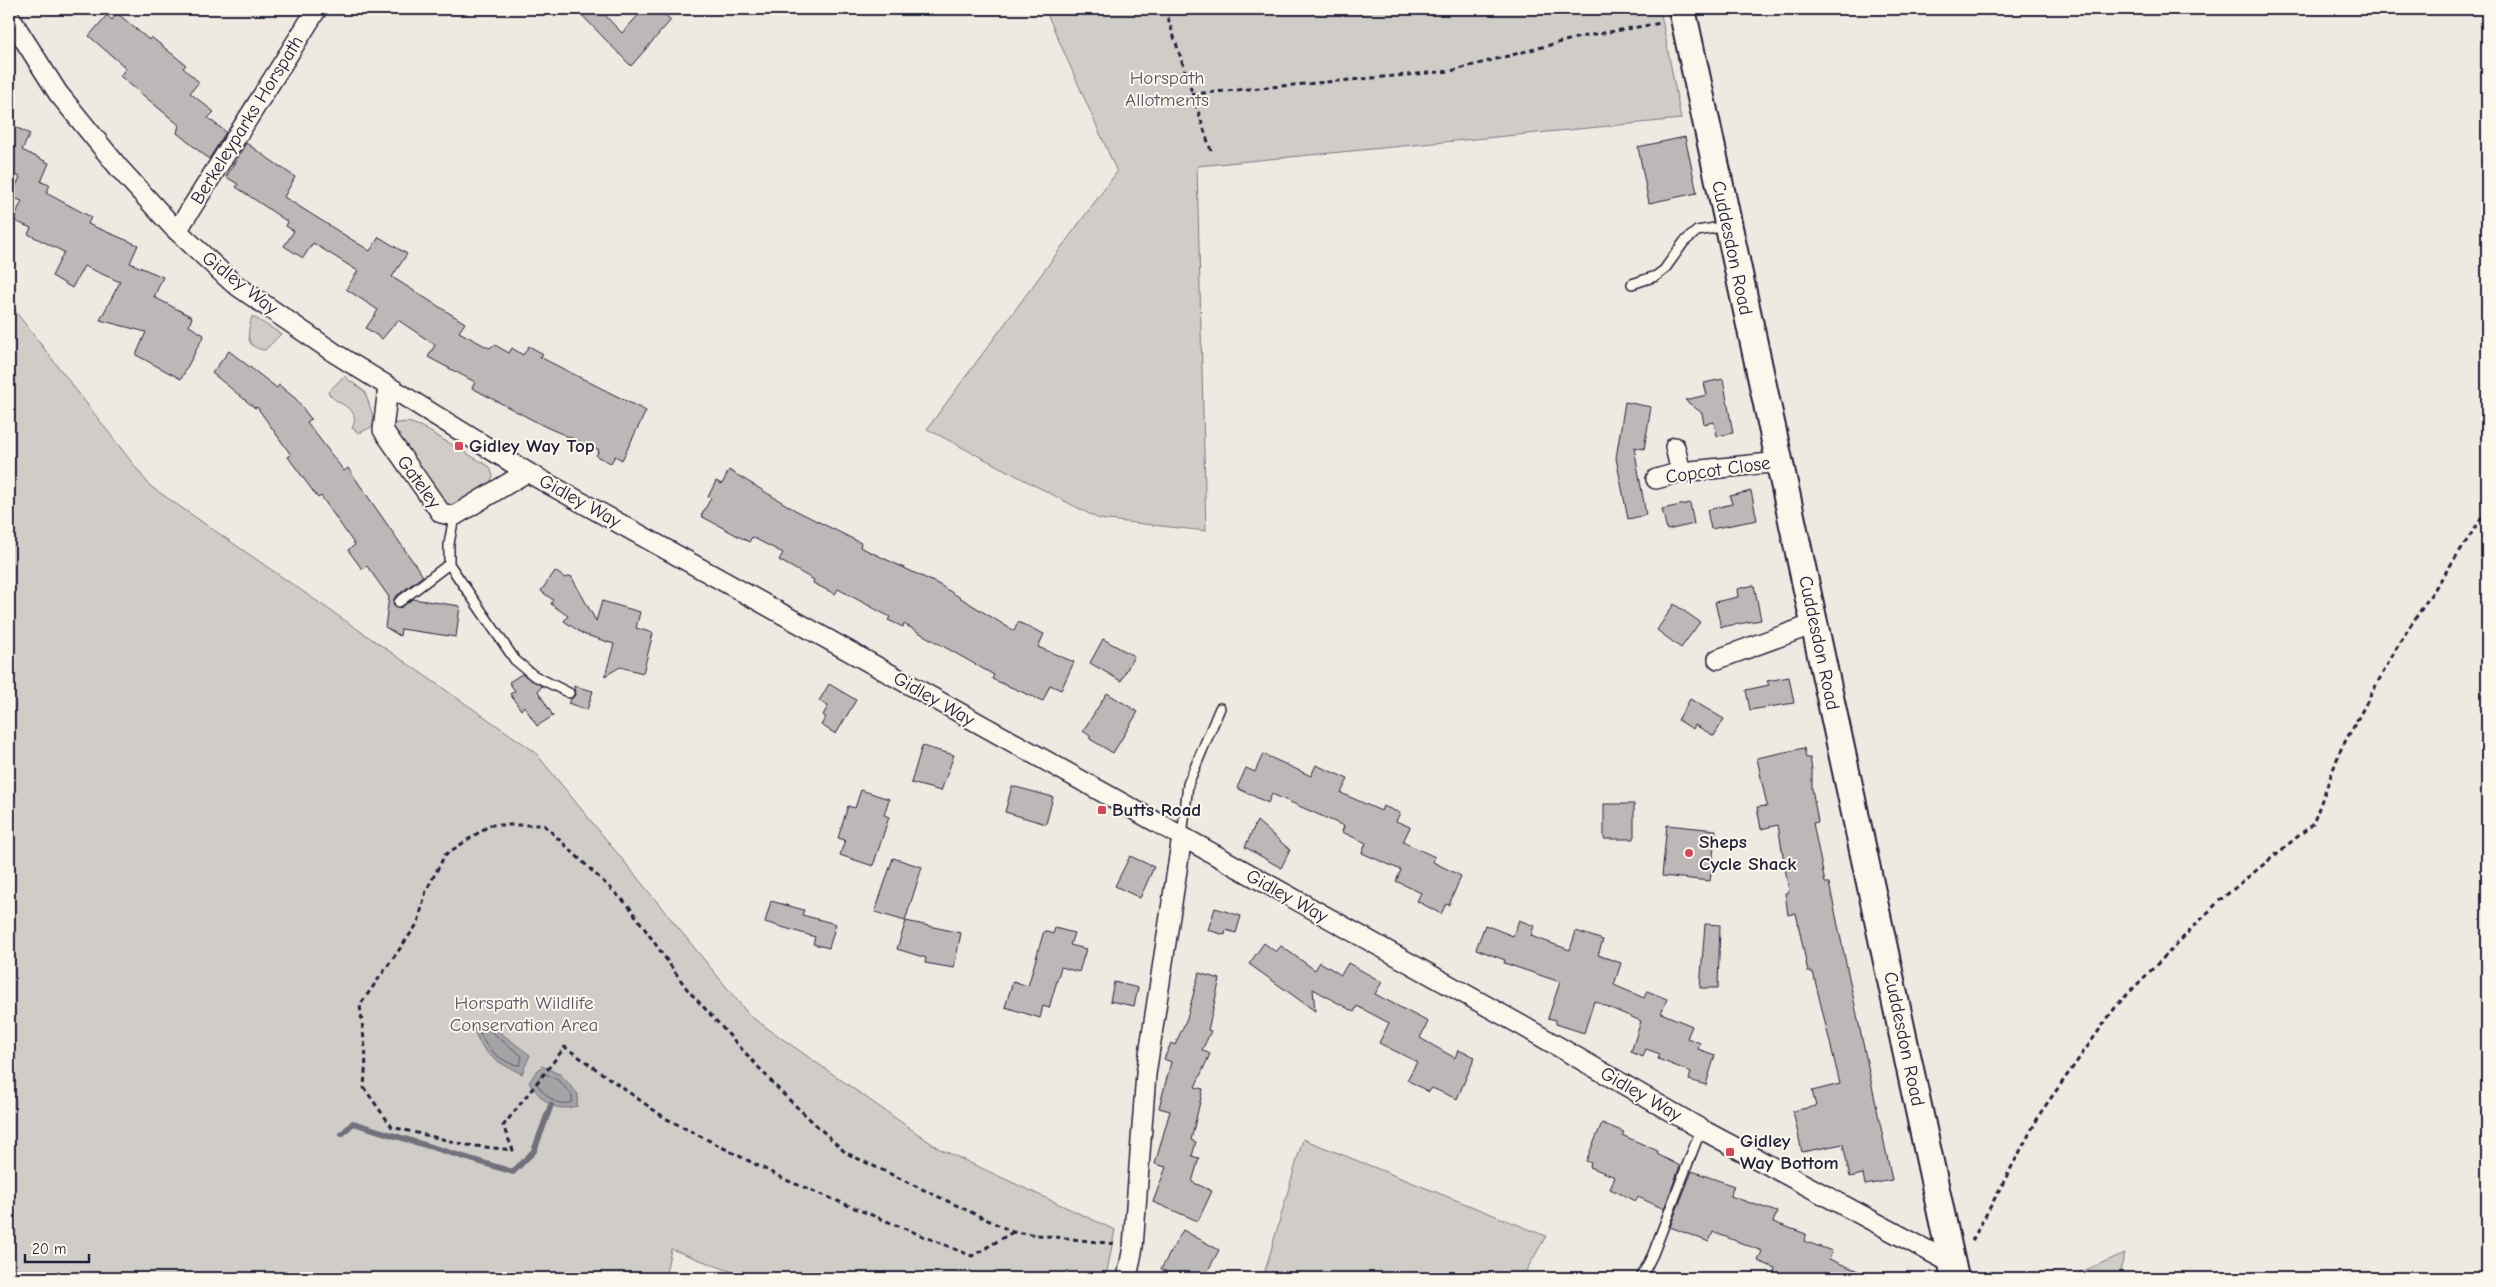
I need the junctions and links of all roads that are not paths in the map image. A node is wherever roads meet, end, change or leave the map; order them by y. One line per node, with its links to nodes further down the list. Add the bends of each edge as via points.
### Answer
1 (317, 9): 5 (street, Berkeleyparks Horspath)
2 (1683, 15): 4 (street, Cuddesdon Road)
3 (9, 16): 5 (street, Gidley Way, via 58,93 119,168)
4 (1727, 226): 6 (lane, via 1697,231 1684,242 1664,270); 9 (street, Cuddesdon Road)
5 (177, 231): 7 (street, Gidley Way, via 233,283)
6 (1632, 284)
7 (388, 387): 10 (street, Gidley Way); 13 (street, Gateley, via 382,430 441,513)
8 (1675, 448): 11 (street)
9 (1780, 462): 11 (street, Copcot Close); 16 (street, Cuddesdon Road)
10 (527, 472): 13 (street, Gateley); 20 (street, Gidley Way)
11 (1681, 472): 12 (street, Copcot Close)
12 (1656, 479)
13 (454, 516): 14 (lane)
14 (449, 564): 15 (lane); 18 (lane, via 515,660 533,675)
15 (399, 602)
16 (1814, 624): 17 (street); 23 (street, Cuddesdon Road)
17 (1718, 659)
18 (569, 693)
19 (1220, 708): 20 (lane, via 1188,784)
20 (1182, 837): 21 (street, Gidley Way); 22 (street, via 1146,1074)
21 (1702, 1129): 23 (street, Gidley Way); 24 (lane)
22 (1130, 1262)
23 (1954, 1271)
24 (1641, 1278)

